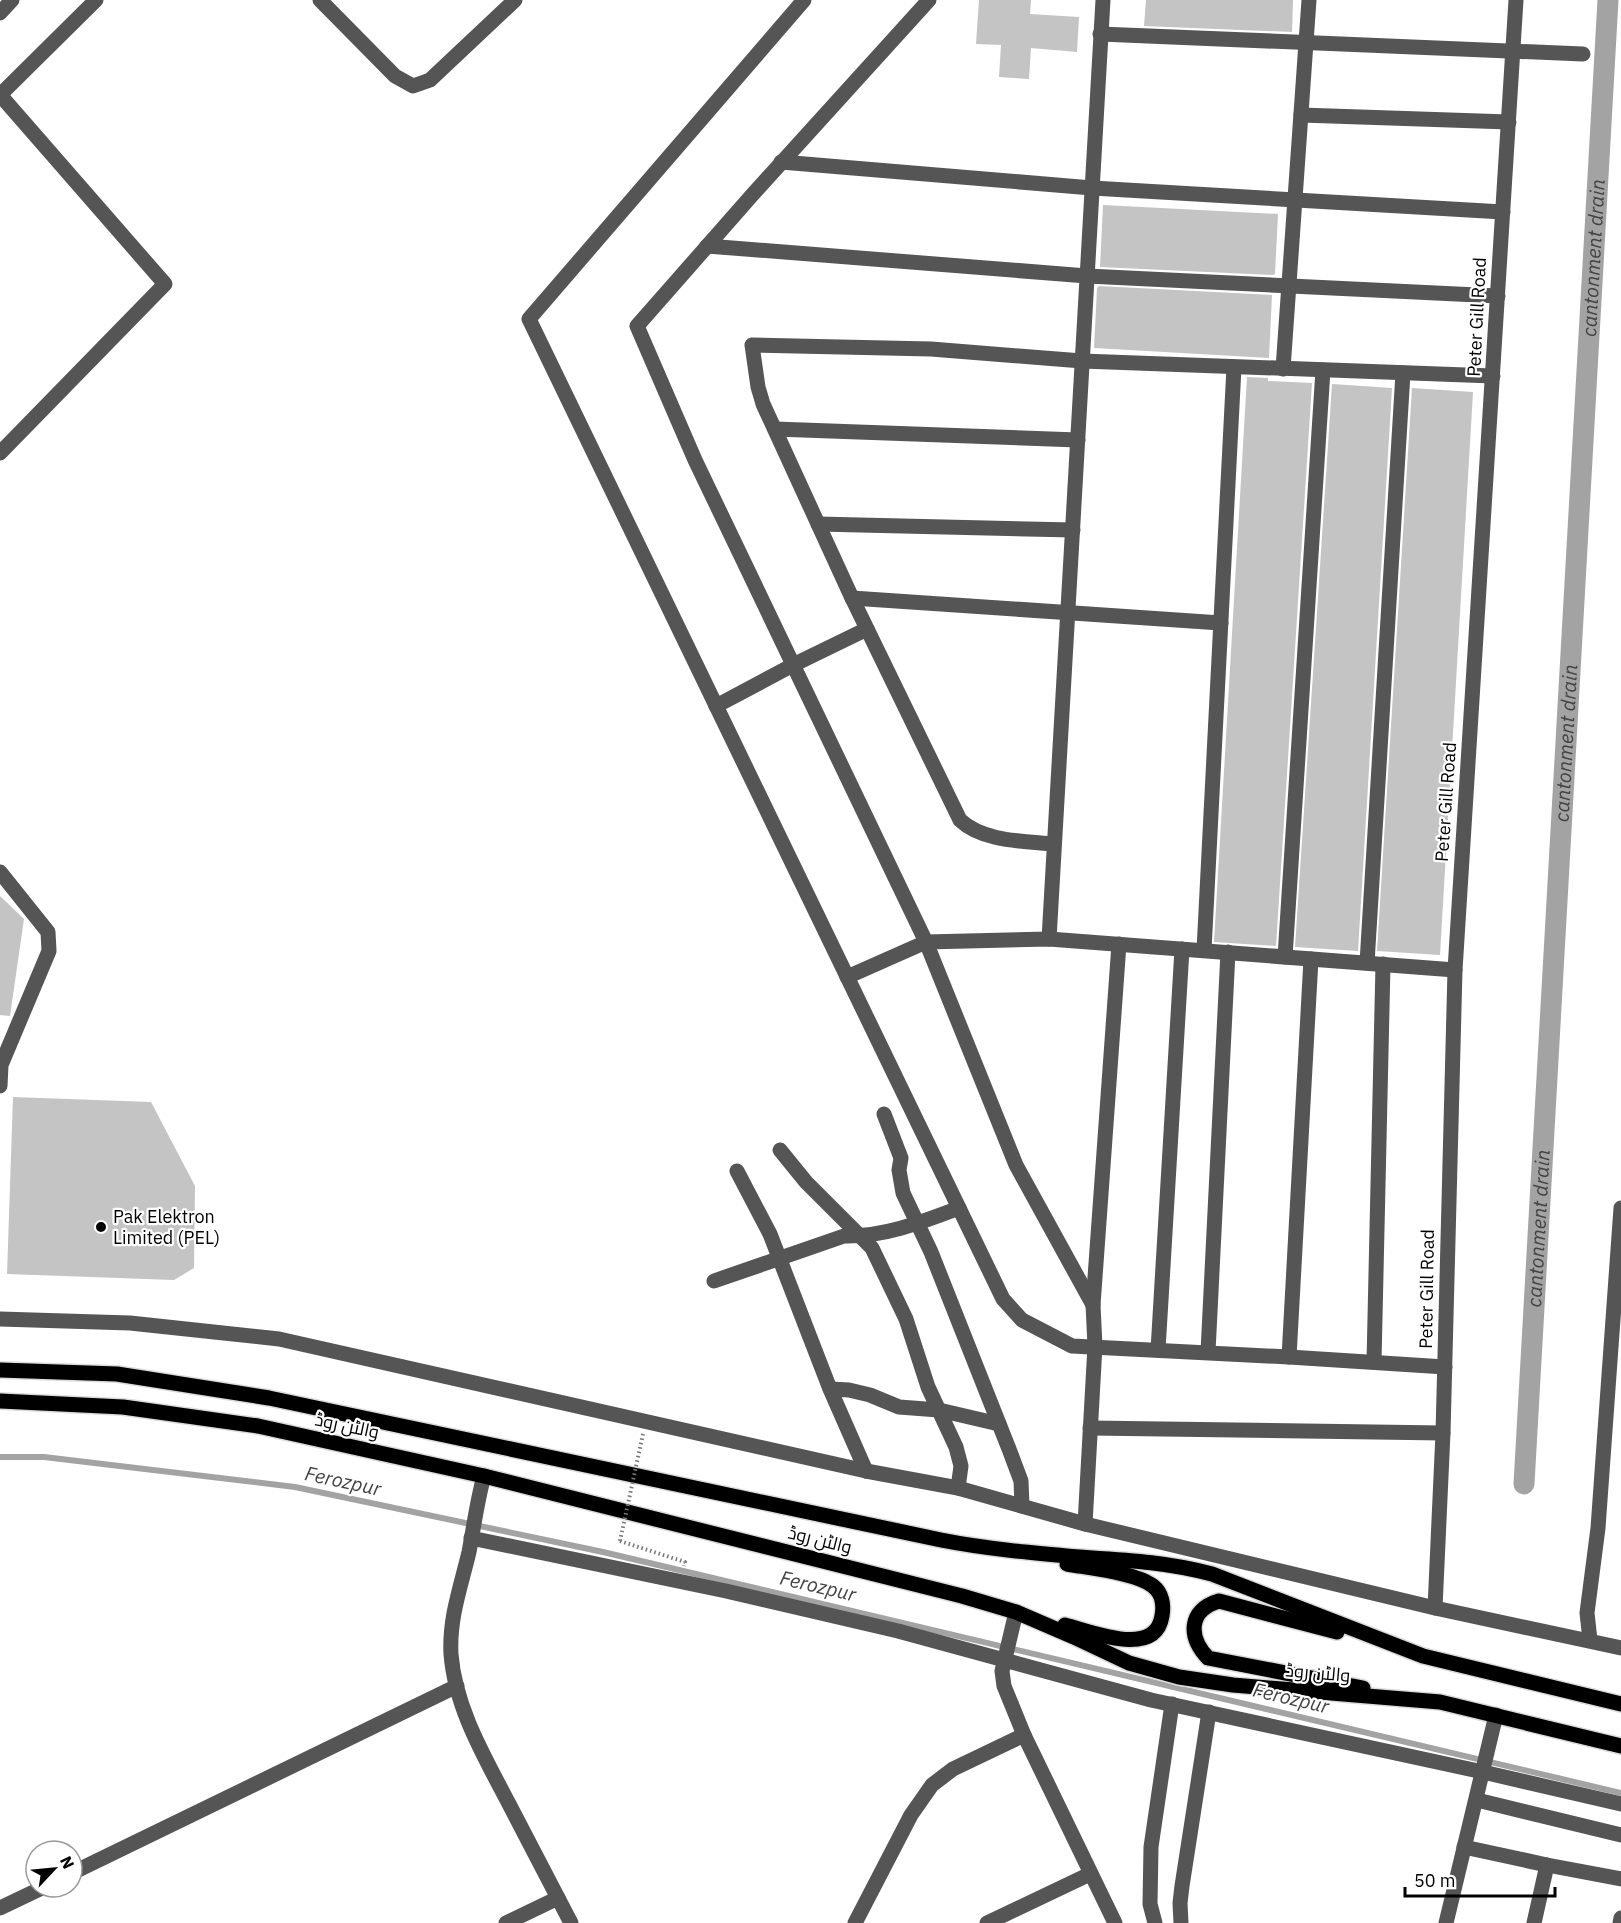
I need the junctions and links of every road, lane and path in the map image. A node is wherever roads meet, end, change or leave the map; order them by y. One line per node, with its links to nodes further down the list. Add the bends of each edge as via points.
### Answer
1 (12, 0): 10 (street)
2 (96, 0): 15 (street)
3 (320, 0): 4 (street, via 395,76 413,86 430,80)
4 (515, 0)
5 (804, 0): 42 (street, via 529,319)
6 (928, 0): 18 (street)
7 (1103, 0): 11 (street)
8 (1309, 0): 12 (street)
9 (1516, 0): 13 (street, Peter Gill Road)
10 (0, 13)
11 (1100, 34): 12 (street); 19 (street)
12 (1307, 43): 13 (street); 16 (street)
13 (1513, 51): 14 (street); 17 (street, Peter Gill Road)
14 (1583, 54)
15 (0, 96): 34 (street, via 165,284)
16 (1301, 115): 17 (street); 20 (street)
17 (1509, 122): 21 (street, Peter Gill Road)
18 (781, 162): 19 (street); 22 (street)
19 (1092, 188): 20 (street); 23 (street)
20 (1295, 199): 21 (street); 24 (street)
21 (1503, 212): 25 (street, Peter Gill Road)
22 (707, 246): 23 (street); 41 (street, via 637,326 695,460)
23 (1087, 276): 24 (street); 26 (street)
24 (1289, 285): 25 (street); 28 (street)
25 (1498, 296): 31 (street, Peter Gill Road)
26 (1082, 361): 27 (street); 32 (street, via 931,349 752,345 758,387); 33 (street)
27 (1234, 367): 28 (street); 39 (street)
28 (1283, 369): 29 (street)
29 (1323, 370): 30 (street); 51 (street)
30 (1403, 373): 31 (street); 53 (street)
31 (1493, 376): 55 (street, Peter Gill Road)
32 (775, 429): 33 (street); 35 (street)
33 (1078, 440): 36 (street)
34 (0, 453)
35 (818, 524): 36 (street); 37 (street)
36 (1073, 530): 38 (street)
37 (852, 597): 38 (street); 40 (street)
38 (1068, 612): 39 (street); 43 (street)
39 (1221, 622): 49 (street)
40 (867, 628): 41 (street); 43 (street, via 960,820 989,835)
41 (793, 664): 42 (street); 46 (street)
42 (716, 706): 56 (street)
43 (1054, 844): 45 (street)
44 (0, 872): 57 (street, via 48,932 49,951 1,1065)
45 (1049, 939): 46 (street); 47 (street)
46 (926, 942): 56 (street); 67 (street, via 1016,1165)
47 (1119, 944): 48 (street); 67 (street)
48 (1182, 949): 49 (street); 70 (street)
49 (1204, 951): 50 (street)
50 (1228, 952): 51 (street); 71 (street)
51 (1285, 957): 52 (street)
52 (1311, 959): 53 (street); 72 (street)
53 (1367, 963): 54 (street)
54 (1383, 964): 55 (street); 73 (street)
55 (1455, 970): 74 (street, Peter Gill Road)
56 (847, 977): 61 (street)
57 (0, 1086)
58 (884, 1114): 63 (street, via 901,1158 903,1193)
59 (780, 1150): 64 (street)
60 (737, 1171): 65 (street)
61 (959, 1208): 63 (street); 69 (street, via 1003,1299 1022,1320 1072,1346)
62 (1621, 1208): 93 (street, via 1598,1528 1587,1613)
63 (918, 1223): 64 (street); 79 (street)
64 (861, 1237): 65 (street, via 844,1236); 78 (street, via 872,1248 906,1319)
65 (779, 1258): 66 (street); 76 (street)
66 (714, 1281)
67 (1093, 1305): 69 (street)
68 (0, 1319): 83 (street, via 130,1323 279,1339)
69 (1095, 1346): 70 (street); 80 (street)
70 (1158, 1350): 71 (street)
71 (1208, 1352): 72 (street)
72 (1289, 1356): 73 (street)
73 (1374, 1362): 74 (street)
74 (1445, 1367): 81 (street, Peter Gill Road)
75 (0, 1370): 89 (main road, والٹن روڈ, via 117,1374 269,1398)
76 (830, 1389): 78 (street, via 870,1395 899,1407); 83 (street)
77 (0, 1401): 84 (main road, والٹن روڈ, via 123,1407 258,1426)
78 (939, 1410): 79 (street); 85 (street, via 961,1466)
79 (999, 1424): 86 (street, via 1021,1481)
80 (1090, 1428): 81 (street); 87 (street)
81 (1443, 1433): 91 (street, Peter Gill Road)
82 (643, 1434): 90 (path, bridge, via 620,1541)
83 (866, 1471): 85 (street)
84 (484, 1476): 88 (street); 92 (main road, والٹن روڈ)
85 (958, 1488): 86 (street)
86 (1023, 1506): 87 (street)
87 (1085, 1524): 91 (street)
88 (470, 1545): 96 (street, via 726,1591 898,1631); 97 (street, via 452,1629 451,1655)
89 (1003, 1551): 92 (main road, via 1140,1579 1154,1587 1164,1608 1154,1632 1136,1641); 95 (main road, والٹن روڈ, via 1188,1567)
90 (685, 1562)
91 (1436, 1608): 93 (street)
92 (1016, 1612): 96 (street); 98 (main road, والٹن روڈ, via 1129,1663 1179,1677)
93 (1590, 1641): 94 (street)
94 (1621, 1648)
95 (1415, 1653): 98 (main road, via 1219,1601 1202,1609 1194,1629 1199,1648 1208,1658); 100 (main road, والٹن روڈ)
96 (1005, 1661): 99 (street); 103 (street, via 1004,1686)
97 (458, 1686): 111 (street); 115 (street, via 463,1709 486,1760)
98 (1440, 1702): 102 (main road, والٹن روڈ)
99 (1172, 1704): 101 (street); 123 (street, via 1151,1847 1150,1904)
100 (1621, 1704)
101 (1209, 1712): 105 (street); 124 (street, via 1179,1903)
102 (1496, 1715): 104 (main road, والٹن روڈ); 105 (street)
103 (1024, 1735): 112 (street); 120 (street, via 953,1769 932,1785 911,1815)
104 (1621, 1746)
105 (1484, 1772): 106 (street); 107 (street)
106 (1477, 1800): 108 (street); 109 (street)
107 (1621, 1804)
108 (1621, 1834)
109 (1464, 1847): 110 (street); 125 (street)
110 (1547, 1865): 113 (street); 126 (street)
111 (84, 1867)
112 (1090, 1874): 121 (street); 122 (street)
113 (1621, 1879)
114 (24, 1897): 116 (street)
115 (558, 1898): 118 (street); 119 (street)
116 (0, 1908)
117 (1621, 1918): 127 (street)
118 (506, 1923)
119 (571, 1923)
120 (855, 1923)
121 (987, 1923)
122 (1115, 1923)
123 (1155, 1923)
124 (1181, 1923)
125 (1446, 1923)
126 (1534, 1923)
127 (1620, 1923)

